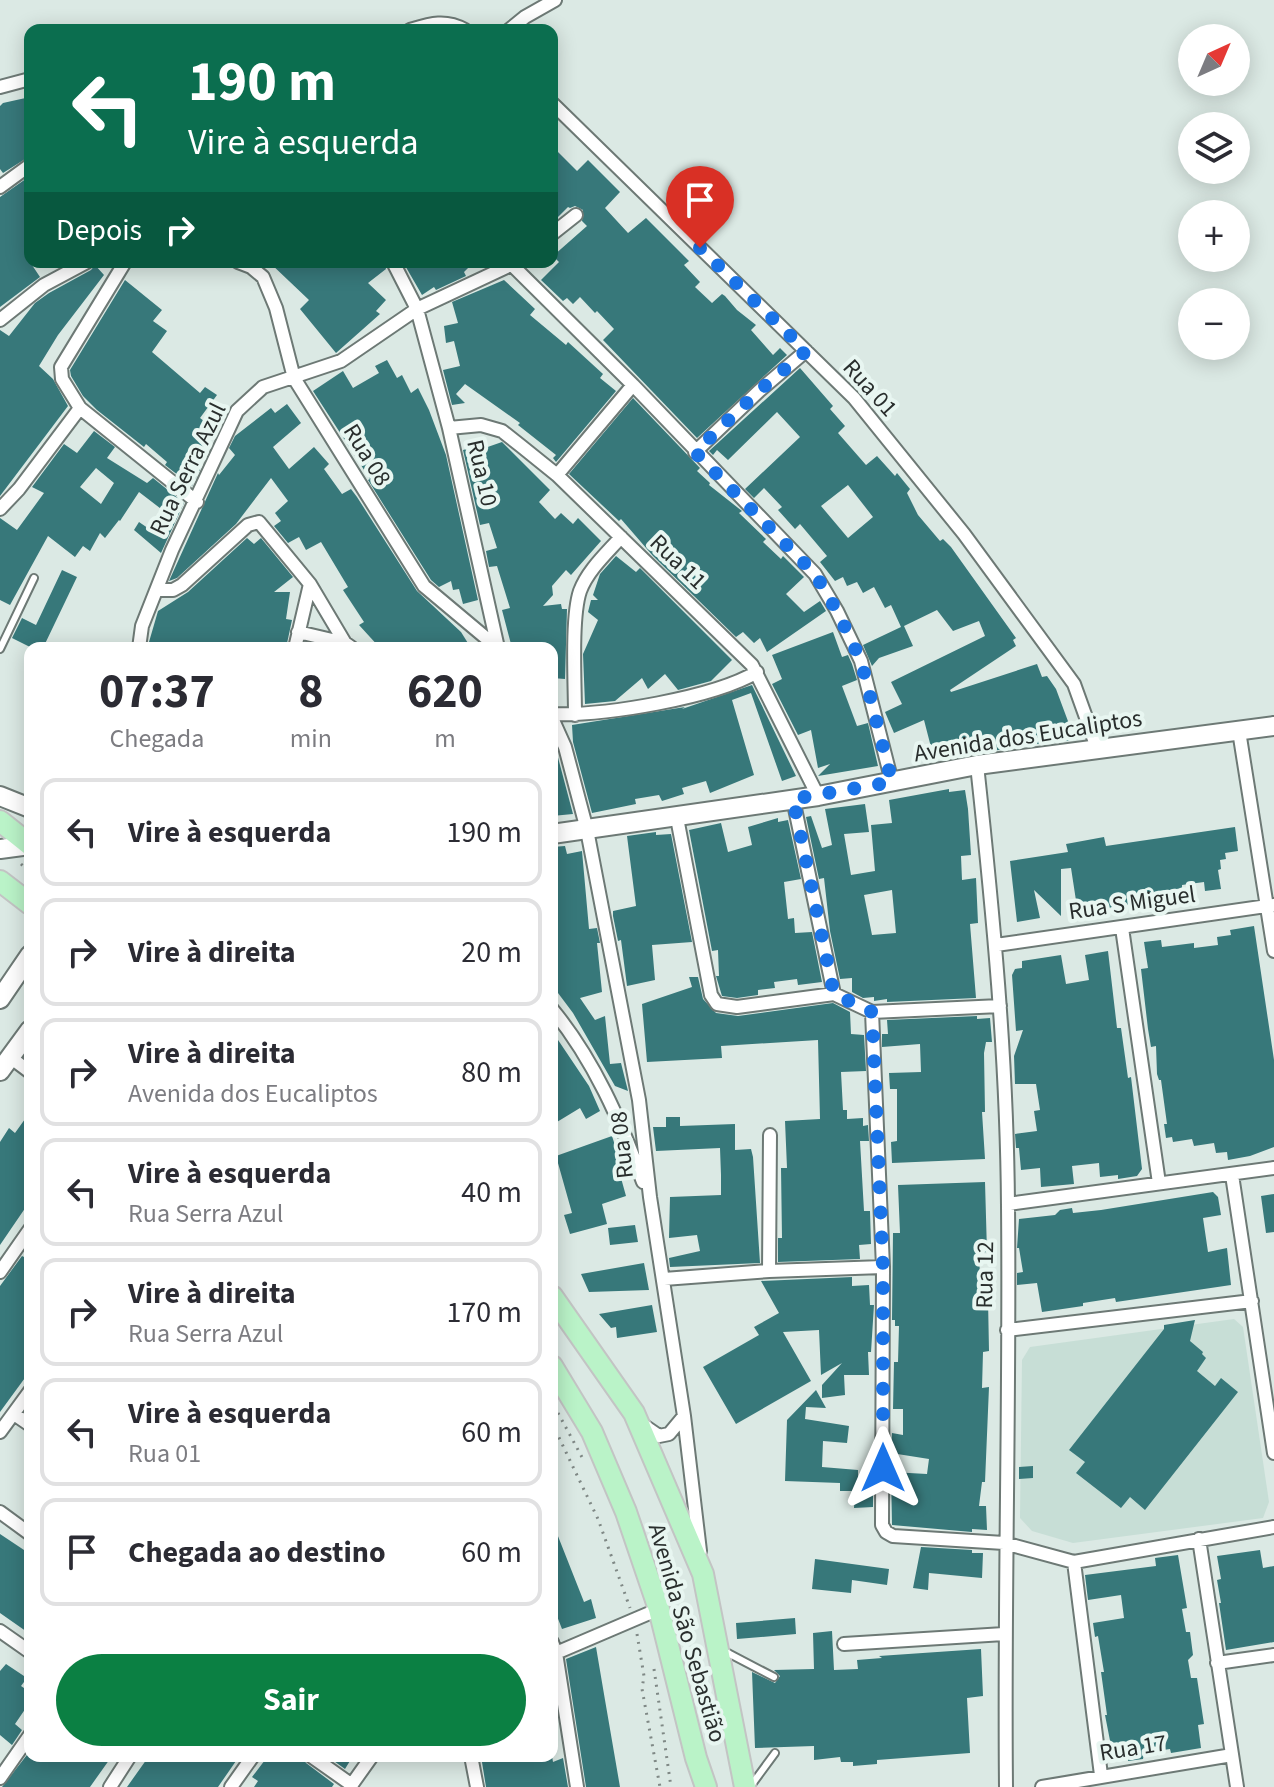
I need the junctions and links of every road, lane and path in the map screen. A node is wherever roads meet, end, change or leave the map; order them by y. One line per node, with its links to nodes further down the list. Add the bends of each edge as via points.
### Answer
1 (555, 0): 4 (street)
2 (431, 24): 3 (street)
3 (452, 24)
4 (516, 24)
5 (24, 81): 6 (street)
6 (0, 87)
7 (558, 109): 20 (street, Rua 01)
8 (24, 169): 9 (street)
9 (0, 187)
10 (576, 215): 11 (street)
11 (558, 229)
12 (76, 268): 19 (street)
13 (121, 268): 23 (street, via 61,367 62,379)
14 (252, 268): 21 (street, Rua 08, via 263,277 276,308)
15 (396, 268): 18 (street, Rua 10)
16 (506, 268): 18 (street)
17 (519, 268): 22 (street)
18 (417, 309): 21 (street, Rua Serra Azul, via 341,361); 24 (street, Rua 10)
19 (0, 320)
20 (806, 351): 25 (street); 47 (street, Rua 01, via 854,398 983,559 1074,684)
21 (294, 378): 27 (street, Rua Serra Azul, via 263,387 237,411); 38 (street, Rua 08, via 424,586)
22 (633, 385): 25 (street); 26 (street)
23 (80, 408): 27 (street); 28 (street)
24 (449, 428): 26 (street, Rua 11, via 481,425 502,431); 39 (street, Rua 10)
25 (695, 452): 49 (street, via 815,574 861,661)
26 (557, 475): 29 (street, Rua 11)
27 (197, 502): 32 (street, Rua Serra Azul)
28 (0, 509)
29 (621, 537): 41 (street, Rua 11); 42 (street, via 590,571 579,593)
30 (34, 578): 40 (lane)
31 (310, 584): 32 (street, via 264,526 253,522 182,585); 33 (street); 37 (street)
32 (157, 590): 34 (street, Rua Serra Azul)
33 (298, 632): 35 (street); 36 (street)
34 (140, 642)
35 (296, 642)
36 (334, 642)
37 (346, 642)
38 (491, 642)
39 (497, 642)
40 (0, 649)
41 (757, 672): 42 (street, via 709,690); 51 (street, Rua 11)
42 (575, 715): 43 (street)
43 (558, 716)
44 (1274, 726): 46 (street, Avenida dos Eucaliptos)
45 (558, 730): 56 (street, Rua 08)
46 (1239, 731): 47 (street, Avenida dos Eucaliptos); 63 (street)
47 (1097, 748): 48 (street, Avenida dos Eucaliptos)
48 (977, 765): 49 (street, Avenida dos Eucaliptos); 65 (street, Rua 12)
49 (892, 782): 51 (street, Avenida dos Eucaliptos)
50 (0, 796): 53 (street)
51 (818, 796): 52 (street, Avenida dos Eucaliptos)
52 (793, 799): 54 (street, Avenida dos Eucaliptos); 68 (street)
53 (24, 806)
54 (677, 818): 56 (street, Avenida dos Eucaliptos); 68 (street, via 717,1004 737,1007)
55 (0, 821): 58 (main road)
56 (587, 830): 57 (street, Avenida dos Eucaliptos); 75 (street, Rua 08)
57 (558, 833)
58 (24, 840)
59 (24, 846): 60 (street)
60 (0, 849)
61 (0, 881): 62 (main road)
62 (24, 899)
63 (1270, 905): 64 (street, Rua S Miguel); 66 (street)
64 (1122, 928): 65 (street, Rua S Miguel); 80 (street)
65 (996, 945): 70 (street, Rua 12)
66 (1274, 951)
67 (24, 964): 69 (street)
68 (834, 994): 71 (street)
69 (0, 999)
70 (1000, 1006): 71 (street); 82 (street, Rua 12)
71 (872, 1012): 84 (street)
72 (558, 1016): 76 (street)
73 (24, 1038): 74 (street)
74 (5, 1064)
75 (639, 1100): 76 (street); 81 (street, Rua 08)
76 (615, 1107): 81 (street)
77 (770, 1135): 85 (street)
78 (1274, 1168): 79 (street)
79 (1232, 1175): 80 (street); 88 (street)
80 (1159, 1183): 82 (street)
81 (650, 1197): 87 (street, Rua 08)
82 (1008, 1204): 90 (street, Rua 12)
83 (24, 1238): 86 (street)
84 (883, 1267): 85 (street); 107 (street, via 882,1525 893,1536)
85 (769, 1271): 87 (street)
86 (0, 1272)
87 (664, 1279): 96 (street, Rua 08)
88 (1252, 1301): 90 (street); 92 (street)
89 (558, 1305): 94 (main road, Avenida São Sebastião)
90 (1007, 1330): 107 (street, Rua 12)
91 (558, 1376): 110 (main road, Avenida São Sebastião, via 592,1432)
92 (1270, 1399): 100 (street)
93 (24, 1400): 95 (street)
94 (634, 1413): 96 (street, via 659,1436 669,1434); 109 (main road, Avenida São Sebastião)
95 (14, 1414): 97 (street); 98 (street)
96 (684, 1416): 109 (street, Rua 08)
97 (24, 1421)
98 (0, 1432)
99 (558, 1435): 105 (path)
100 (1274, 1453)
101 (0, 1512): 104 (street)
102 (614, 1527): 105 (path)
103 (1274, 1527): 106 (street)
104 (24, 1530)
105 (602, 1530): 111 (path)
106 (1199, 1539): 108 (street); 119 (street)
107 (1004, 1543): 108 (street); 113 (street, Rua 12)
108 (1074, 1562): 131 (street)
109 (703, 1574): 117 (main road, Avenida São Sebastião)
110 (659, 1609): 111 (street); 140 (main road, Avenida São Sebastião)
111 (634, 1620): 115 (street); 138 (path)
112 (0, 1631): 116 (street)
113 (1004, 1634): 114 (street); 142 (street, Rua 12)
114 (844, 1644)
115 (558, 1646)
116 (24, 1648)
117 (717, 1648): 122 (lane); 141 (main road, Avenida São Sebastião)
118 (1274, 1655): 119 (street)
119 (1217, 1663): 125 (street)
120 (654, 1668): 139 (path)
121 (558, 1671): 137 (street)
122 (774, 1677)
123 (24, 1744): 132 (street)
124 (775, 1753): 141 (lane)
125 (1232, 1755): 131 (street, Rua 17); 144 (street)
126 (126, 1762): 134 (street)
127 (249, 1762): 135 (street)
128 (319, 1762): 133 (street)
129 (368, 1762): 133 (street)
130 (472, 1762): 136 (street)
131 (1101, 1775): 143 (street, Rua 17)
132 (0, 1778)
133 (351, 1786)
134 (110, 1787)
135 (231, 1787)
136 (477, 1787)
137 (577, 1787)
138 (660, 1787)
139 (671, 1787)
140 (706, 1787)
141 (748, 1787)
142 (1006, 1787)
143 (1042, 1787)
144 (1237, 1787)

